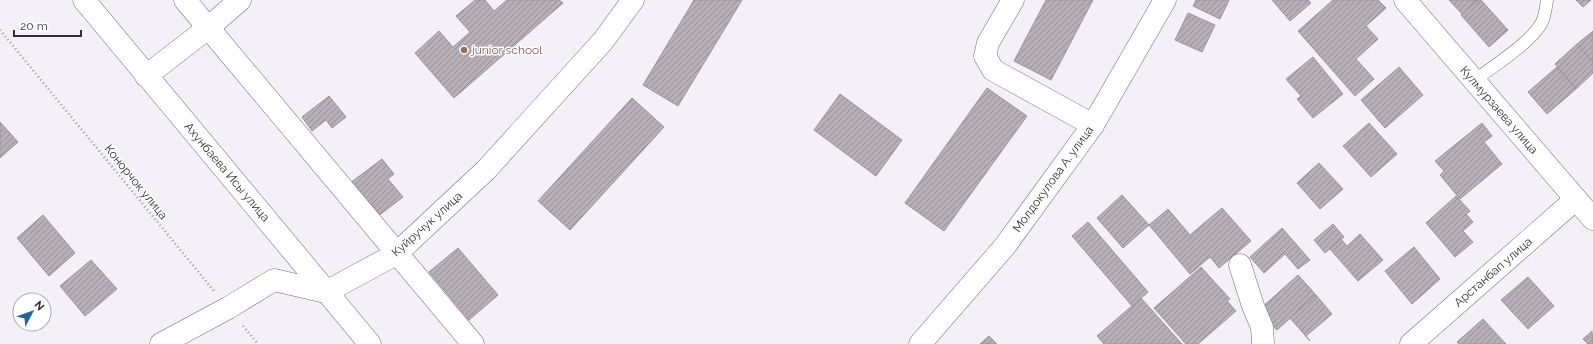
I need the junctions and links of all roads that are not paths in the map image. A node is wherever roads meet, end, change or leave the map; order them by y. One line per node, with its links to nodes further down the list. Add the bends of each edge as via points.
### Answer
1 (84, 0): 10 (street, Ахунбаева Исы улица)
2 (185, 0): 9 (street)
3 (240, 0): 9 (street)
4 (633, 0): 15 (street, Куйручук улица, via 603,41 486,170)
5 (1013, 0): 12 (street, via 988,43 985,56 993,70)
6 (1165, 0): 12 (street, Молдокулова А. улица)
7 (1405, 0): 11 (street, Кулмурзаева улица)
8 (1547, 0): 11 (lane, via 1541,24 1527,40)
9 (208, 28): 10 (street); 15 (street)
10 (146, 76): 17 (street, Ахунбаева Исы улица)
11 (1474, 81): 13 (street, Кулмурзаева улица)
12 (1093, 125): 21 (street, Молдокулова А. улица, via 1005,246)
13 (1576, 199): 14 (street, Кулмурзаева улица); 23 (street, Арстанбап улица)
14 (1593, 219)
15 (396, 254): 17 (street, Куйручук улица); 20 (street)
16 (1240, 265): 22 (street, via 1262,327)
17 (326, 292): 18 (street, via 274,280); 19 (street, Ахунбаева Исы улица)
18 (161, 344)
19 (370, 344)
20 (473, 344)
21 (920, 344)
22 (1263, 344)
23 (1411, 344)

